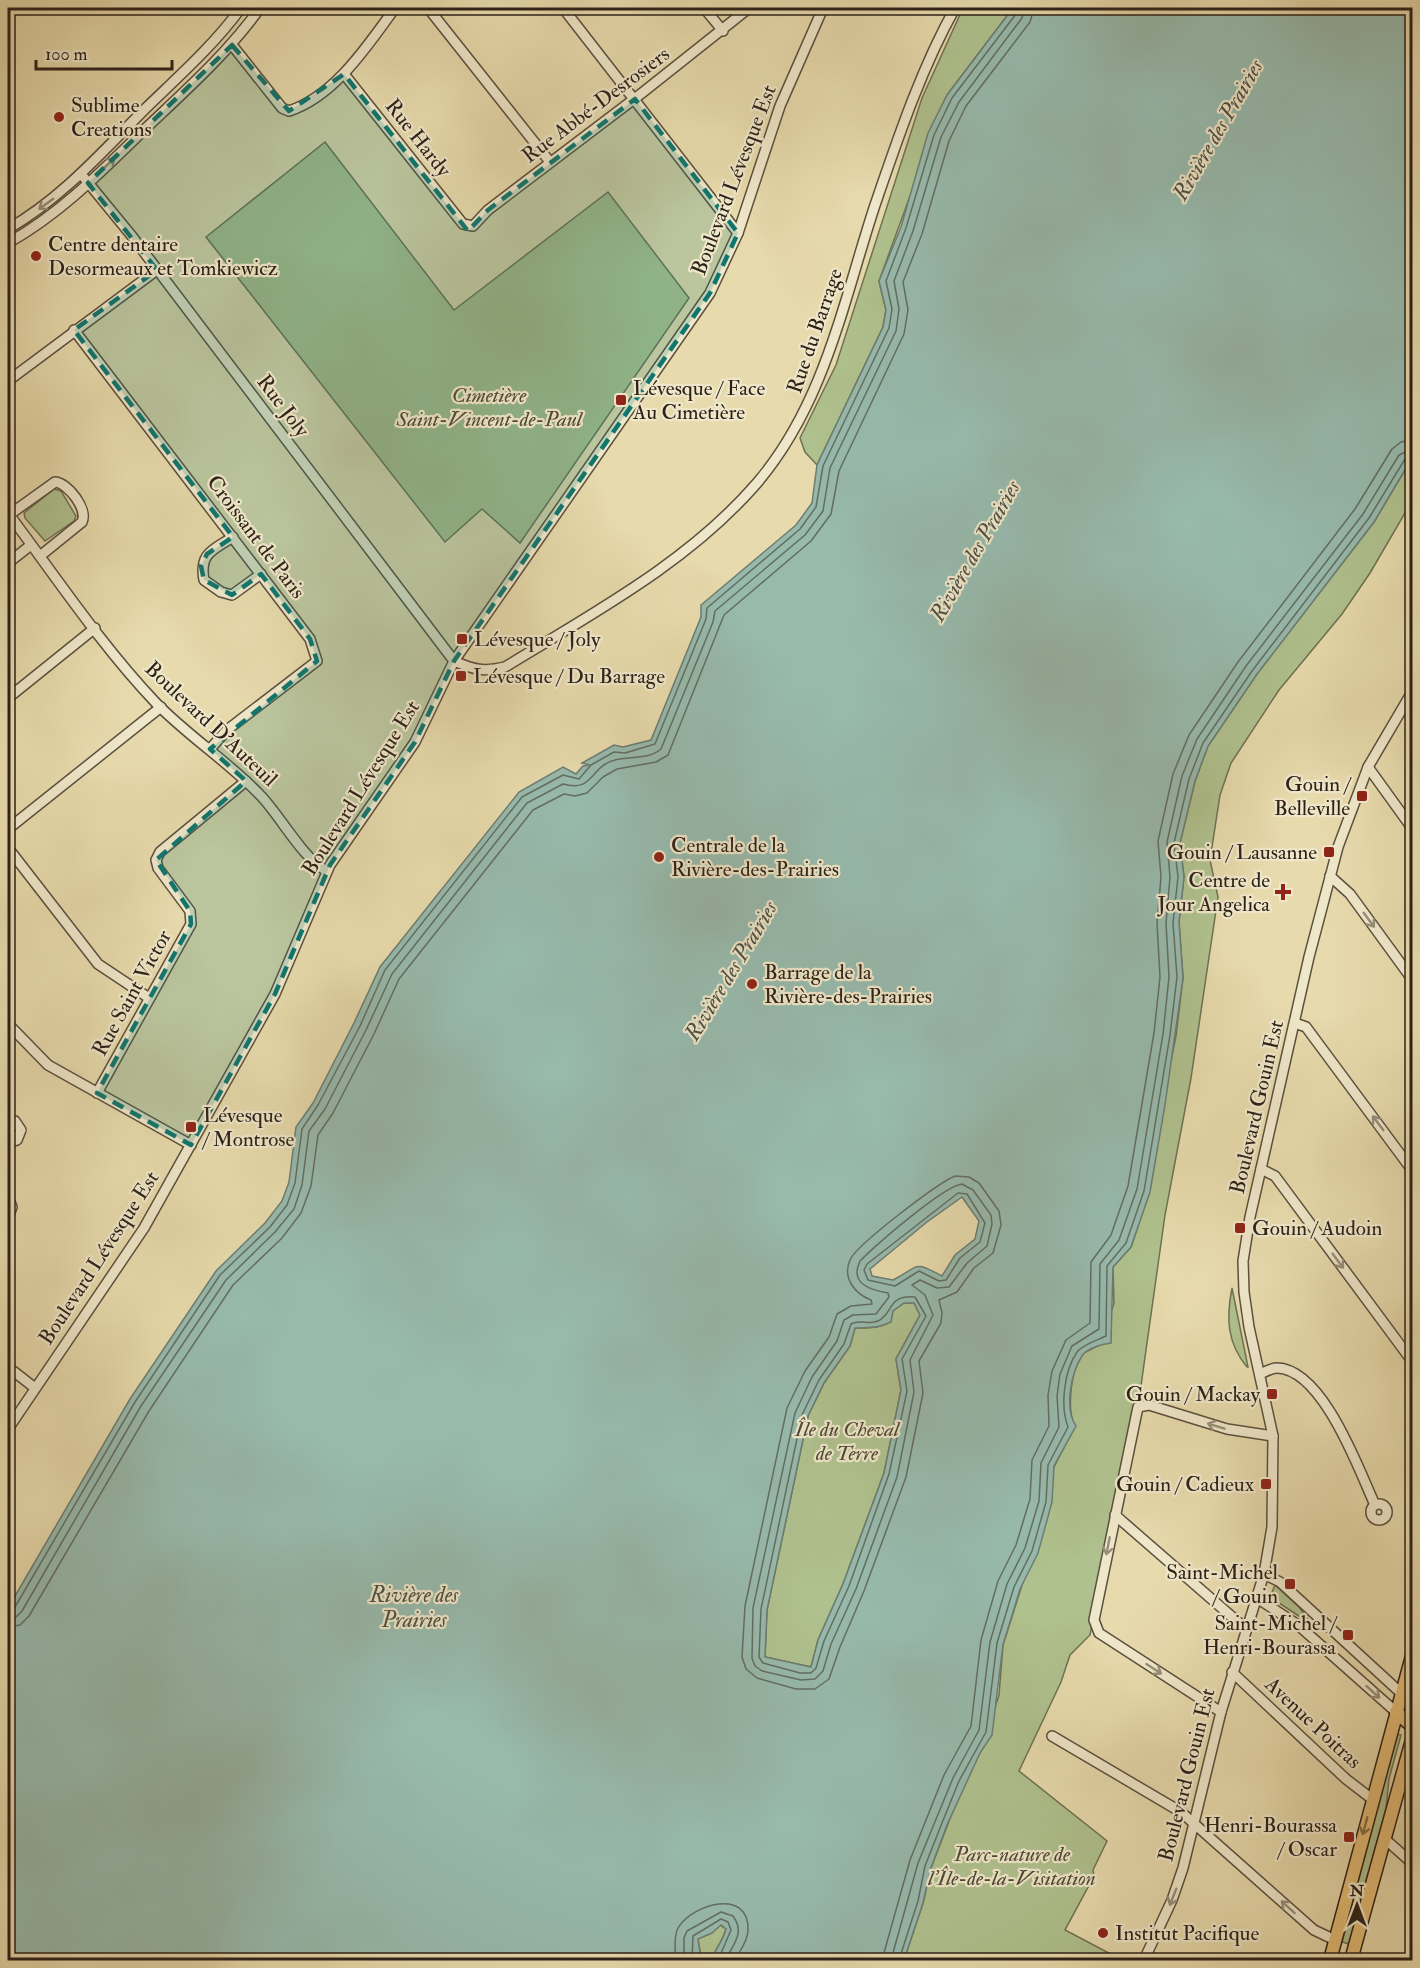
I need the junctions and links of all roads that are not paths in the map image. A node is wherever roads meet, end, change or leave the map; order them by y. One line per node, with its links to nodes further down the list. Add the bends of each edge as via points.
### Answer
1 (241, 8): 15 (street, via 217,38)
2 (260, 8): 11 (street)
3 (395, 8): 12 (street)
4 (428, 8): 14 (street)
5 (564, 8): 13 (street)
6 (704, 8): 10 (street)
7 (749, 8): 10 (street, Rue Abbé-Desrosiers)
8 (823, 8): 19 (street, Boulevard Lévesque Est, via 780,106)
9 (955, 8): 31 (street, Rue du Barrage, via 933,47 875,205 832,350 805,412 757,483 689,547 634,587 505,667 487,672)
10 (723, 31): 13 (street, Rue Abbé-Desrosiers)
11 (232, 45): 12 (street, via 282,108 289,111 302,107); 16 (street, one-way to 11)
12 (344, 74): 17 (street, Rue Hardy)
13 (635, 99): 14 (street, Rue Abbé-Desrosiers); 19 (street)
14 (550, 162): 17 (street, Rue Abbé-Desrosiers, via 473,226)
15 (81, 174): 16 (street, Rue Joly); 18 (street, one-way to 18)
16 (88, 183): 20 (street); 21 (street, Rue Joly)
17 (463, 224)
18 (8, 230)
19 (738, 233): 31 (street, Boulevard Lévesque Est, via 710,293)
20 (8, 243)
21 (157, 270): 22 (street); 31 (street, Rue Joly)
22 (74, 330): 23 (street); 25 (street, Croissant de Paris)
23 (8, 381)
24 (8, 514): 26 (street, Boulevard D'Auteuil); 27 (street, via 55,482 63,484 82,509 82,522)
25 (233, 537): 29 (street, Croissant de Paris); 29 (street, via 207,554 201,566 204,580 232,595)
26 (31, 545): 27 (street, Boulevard D'Auteuil); 28 (street)
27 (40, 556): 30 (street, Boulevard D'Auteuil)
28 (8, 564)
29 (261, 574): 35 (street, Croissant de Paris, via 310,639 317,661 227,730)
30 (95, 628): 33 (street); 34 (street, Boulevard D'Auteuil, via 137,683)
31 (454, 661): 41 (street, Boulevard Lévesque Est, via 415,742)
32 (1413, 692): 36 (street, Boulevard Gouin Est)
33 (8, 698)
34 (161, 707): 35 (street, Boulevard D'Auteuil); 39 (street)
35 (210, 749): 37 (street, Boulevard D'Auteuil)
36 (1368, 767): 38 (street); 42 (street, Boulevard Gouin Est)
37 (246, 781): 41 (street, Boulevard D'Auteuil, via 316,864); 44 (street, Rue Saint Victor, via 160,852 156,860 190,910 191,924)
38 (1413, 828)
39 (8, 829)
40 (8, 848): 44 (street, via 98,964)
41 (327, 871): 50 (street, Boulevard Lévesque Est, via 275,993)
42 (1330, 876): 43 (street, one-way to 43, via 1350,894); 45 (street, Boulevard Gouin Est)
43 (1413, 979)
44 (149, 998): 47 (street, Rue Saint Victor)
45 (1295, 1023): 51 (street, Boulevard Gouin Est); 52 (street, one-way to 45, via 1306,1027)
46 (8, 1024): 47 (street, via 48,1065)
47 (97, 1093): 50 (street)
48 (8, 1120): 49 (street, via 15,1121 21,1130 17,1140)
49 (8, 1143)
50 (191, 1145): 58 (street, Boulevard Lévesque Est, via 144,1228)
51 (1261, 1169): 55 (street, one-way to 55, via 1275,1176); 57 (street, Boulevard Gouin Est, via 1243,1272 1246,1310)
52 (1413, 1170)
53 (8, 1197): 54 (street, via 12,1207)
54 (8, 1218)
55 (1413, 1360)
56 (8, 1367): 58 (street)
57 (1260, 1374): 60 (street, Boulevard Gouin Est); 61 (street, via 1274,1368 1288,1371 1324,1400)
58 (35, 1388): 59 (street, Boulevard Lévesque Est)
59 (8, 1428)
60 (1273, 1436): 62 (street, one-way to 62, via 1227,1429 1149,1405 1138,1407); 63 (street, Boulevard Gouin Est, via 1274,1513)
61 (1375, 1505)
62 (1115, 1515): 65 (street); 71 (street, one-way to 71, via 1095,1627 1105,1638)
63 (1264, 1574): 64 (street, Boulevard Gouin Est); 68 (street, via 1280,1582)
64 (1257, 1598): 65 (street, Boulevard Gouin Est); 70 (street, one-way to 70, via 1298,1625)
65 (1246, 1629): 67 (street, Boulevard Gouin Est)
66 (1413, 1656): 68 (main road)
67 (1232, 1672): 71 (street, Boulevard Gouin Est); 75 (street, Avenue Poitras)
68 (1402, 1694): 69 (main road); 70 (main road)
69 (1413, 1703)
70 (1396, 1712): 72 (main road); 75 (main road)
71 (1221, 1713): 76 (street, Boulevard Gouin Est)
72 (1413, 1726)
73 (1052, 1736): 76 (street)
74 (1413, 1740): 77 (main road)
75 (1372, 1799): 79 (main road, one-way to 79)
76 (1193, 1821): 79 (street, one-way to 76, via 1314,1930); 80 (street, Boulevard Gouin Est, one-way to 80, via 1178,1886)
77 (1385, 1839): 78 (street); 82 (main road)
78 (1413, 1863)
79 (1335, 1940): 81 (main road)
80 (1144, 1960)
81 (1330, 1960)
82 (1351, 1960)

